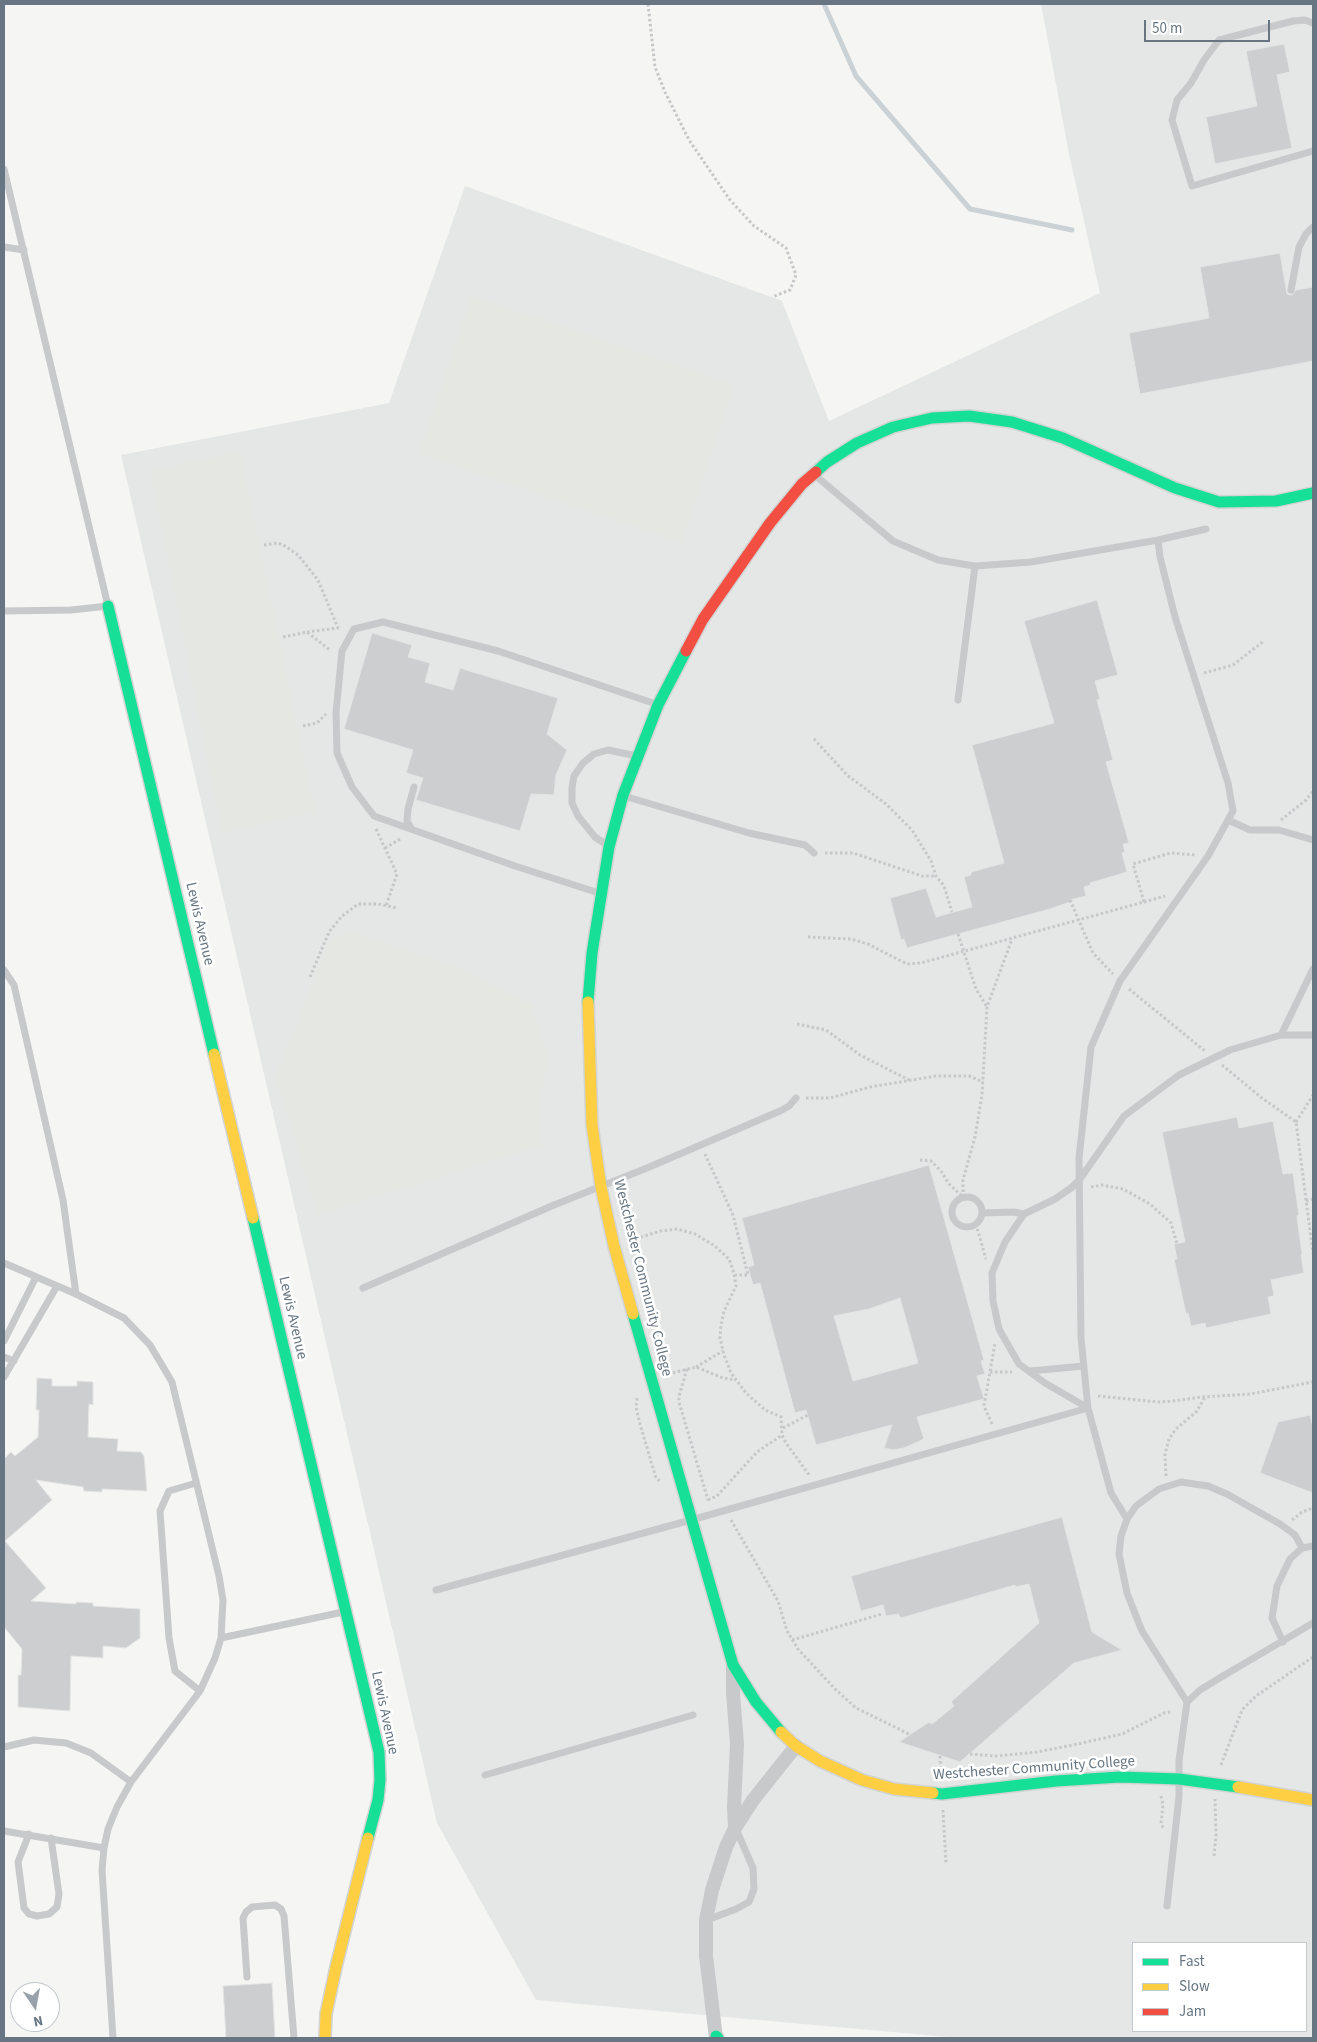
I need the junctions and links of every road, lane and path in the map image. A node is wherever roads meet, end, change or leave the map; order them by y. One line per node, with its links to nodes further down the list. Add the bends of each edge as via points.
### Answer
1 (648, 4): 9 (path, via 654,66 689,140 730,200 754,226 786,248 796,275 790,290)
2 (1313, 23): 3 (lane, via 1305,20 1293,22 1219,40 1177,100 1172,120 1192,186)
3 (1313, 151)
4 (4, 168): 7 (lane)
5 (1313, 227): 8 (lane, via 1299,247)
6 (4, 247): 7 (lane)
7 (24, 250): 16 (lane)
8 (1291, 290)
9 (772, 297)
10 (813, 473): 11 (street, Westchester Community College, via 857,443 894,427 932,418 970,416 1012,422 1063,438 1175,488 1219,502 1276,501); 15 (lane, via 893,541 938,560); 27 (street, Westchester Community College, via 770,523 703,619)
11 (1313, 494)
12 (1206, 529): 13 (lane)
13 (1158, 540): 15 (lane, via 1031,562); 24 (lane, via 1175,617)
14 (264, 545): 18 (path, via 278,543 298,555 318,580)
15 (975, 566): 25 (lane)
16 (108, 606): 17 (lane); 120 (street, Lewis Avenue)
17 (4, 611)
18 (338, 628): 19 (path); 20 (path)
19 (354, 629): 23 (lane); 27 (lane, via 383,622 498,651)
20 (307, 632): 21 (path); 23 (path)
21 (283, 637)
22 (1264, 641): 24 (path, via 1233,665)
23 (341, 659): 26 (lane)
24 (1193, 676): 35 (lane, via 1228,783 1232,810)
25 (958, 700)
26 (337, 703): 28 (path, via 317,723); 34 (lane, via 337,754 352,787)
27 (658, 705): 30 (street, Westchester Community College)
28 (303, 726)
29 (814, 739): 42 (path, via 847,775 886,804 912,830 931,861)
30 (637, 756): 33 (street, Westchester Community College); 39 (lane, via 608,750 594,754 574,776 572,803 578,816 595,837)
31 (414, 787): 36 (lane, via 407,821)
32 (1313, 791): 37 (path, via 1278,822)
33 (623, 795): 39 (street, Westchester Community College); 40 (lane, via 749,833 804,845)
34 (374, 816): 36 (lane); 45 (path, via 397,874)
35 (1228, 820): 37 (lane, via 1250,830); 41 (lane)
36 (411, 828): 43 (lane)
37 (1263, 830): 38 (lane, via 1279,830)
38 (1313, 840)
39 (609, 847): 43 (street, Westchester Community College)
40 (814, 853): 42 (path, via 854,853 922,876)
41 (1208, 856): 48 (path, via 1171,852 1133,864 1144,902); 56 (lane)
42 (936, 876): 47 (path, via 944,886)
43 (600, 894): 70 (street, Westchester Community College, via 588,1002 592,1124)
44 (1070, 900): 48 (path)
45 (386, 906): 46 (path); 55 (path, via 358,904 342,916)
46 (397, 908)
47 (952, 912)
48 (1078, 921): 51 (path); 56 (path, via 1093,954)
49 (958, 934): 52 (path)
50 (808, 937): 52 (path, via 851,939 907,964)
51 (1012, 939): 52 (path); 57 (path)
52 (964, 952): 57 (path, via 976,989)
53 (1313, 969): 59 (lane)
54 (4, 970): 87 (lane, via 14,985 61,1190)
55 (310, 977)
56 (1120, 981): 61 (path); 69 (lane, via 1091,1047 1079,1158)
57 (987, 1008): 63 (path)
58 (797, 1024): 62 (path, via 826,1030 860,1056)
59 (1282, 1035): 60 (lane); 61 (lane)
60 (1313, 1035)
61 (1214, 1058): 66 (path); 69 (lane, via 1179,1075 1124,1116)
62 (910, 1080): 63 (path, via 969,1076); 65 (path, via 830,1098)
63 (983, 1082): 72 (path, via 975,1137 963,1180)
64 (1313, 1095): 66 (path)
65 (796, 1098): 67 (lane, via 789,1106)
66 (1296, 1122): 74 (path)
67 (702, 1144): 70 (lane); 83 (path, via 733,1215 748,1275)
68 (920, 1160): 72 (path, via 931,1161)
69 (1080, 1179): 71 (lane); 76 (lane, via 1055,1199)
70 (601, 1187): 86 (lane); 115 (street, Westchester Community College, via 614,1246)
71 (1080, 1188): 79 (path, via 1102,1185 1123,1189 1150,1204 1171,1223); 93 (lane)
72 (963, 1197): 75 (lane, via 977,1200); 77 (lane, via 952,1207 954,1221 962,1227)
73 (1313, 1199): 74 (path)
74 (1306, 1200): 80 (path)
75 (982, 1213): 76 (lane); 77 (lane)
76 (1024, 1214): 82 (lane, via 1005,1242)
77 (976, 1224): 82 (path)
78 (624, 1243): 83 (path, via 661,1231 677,1229 696,1234 729,1259)
79 (1177, 1244)
80 (1313, 1254)
81 (4, 1264): 84 (lane)
82 (992, 1273): 88 (lane, via 993,1301)
83 (735, 1276): 90 (path, via 736,1286 721,1325)
84 (36, 1277): 85 (lane); 89 (lane)
85 (57, 1286): 87 (lane); 92 (lane)
86 (363, 1288)
87 (76, 1294): 109 (lane, via 124,1318 150,1345 172,1382)
88 (999, 1328): 96 (lane, via 1020,1364); 106 (path, via 984,1406)
89 (4, 1341)
90 (723, 1351): 94 (path); 99 (path)
91 (4, 1357): 92 (lane)
92 (14, 1362): 98 (lane)
93 (1084, 1366): 96 (lane); 101 (lane)
94 (696, 1367): 95 (path); 99 (path)
95 (688, 1369): 97 (path); 111 (path, via 678,1396 679,1402 706,1500)
96 (1030, 1372): 103 (lane)
97 (660, 1376)
98 (4, 1377)
99 (736, 1380): 105 (path, via 765,1410 781,1418)
100 (1313, 1382): 102 (path, via 1250,1394)
101 (1087, 1395): 102 (path, via 1159,1402); 103 (lane)
102 (1206, 1396): 108 (path, via 1169,1440 1165,1462)
103 (1088, 1408): 106 (lane); 114 (lane, via 1111,1493)
104 (808, 1415): 105 (path)
105 (783, 1428): 107 (path)
106 (996, 1434): 110 (lane)
107 (782, 1435): 110 (path); 111 (path, via 757,1452)
108 (1167, 1478)
109 (196, 1483): 123 (lane, via 223,1600); 128 (lane, via 169,1491 160,1510 169,1638 175,1670)
110 (817, 1485): 113 (lane)
111 (717, 1496): 113 (path)
112 (1313, 1508): 116 (path)
113 (725, 1511): 115 (lane); 124 (path, via 778,1602)
114 (1126, 1519): 118 (lane, via 1136,1506 1159,1489 1181,1482 1208,1486 1280,1524 1295,1535); 129 (lane, via 1119,1554 1128,1593 1142,1631)
115 (691, 1520): 119 (lane); 127 (street, Westchester Community College)
116 (1289, 1522)
117 (1313, 1546): 118 (lane)
118 (1302, 1548): 125 (lane, via 1290,1559 1277,1586 1272,1618)
119 (436, 1590)
120 (346, 1611): 123 (lane); 159 (street, Lewis Avenue, via 379,1752 380,1780 378,1800 336,1967 326,2014)
121 (882, 1614): 124 (path)
122 (1313, 1623): 125 (lane)
123 (221, 1638): 128 (lane)
124 (792, 1640): 132 (path, via 816,1670 856,1708)
125 (1283, 1642): 129 (lane, via 1200,1690)
126 (1313, 1657): 137 (path, via 1256,1696 1242,1710)
127 (733, 1665): 133 (street, Westchester Community College, via 756,1702); 146 (street, via 737,1744)
128 (200, 1691): 140 (lane)
129 (1187, 1702): 139 (lane)
130 (1171, 1712): 135 (path, via 1122,1734 1078,1744 996,1756)
131 (693, 1715): 138 (lane)
132 (911, 1735)
133 (796, 1746): 139 (street, Westchester Community College, via 862,1780 918,1792 942,1794 1120,1777); 146 (street)
134 (4, 1747): 140 (lane, via 34,1740 66,1743 91,1753)
135 (970, 1754)
136 (940, 1756): 141 (path)
137 (1218, 1773)
138 (485, 1775)
139 (1179, 1779): 144 (street, Westchester Community College); 151 (lane)
140 (131, 1782): 150 (lane, via 117,1807)
141 (942, 1785)
142 (1215, 1793): 152 (path)
143 (1160, 1794): 151 (path, via 1163,1805 1161,1824)
144 (1313, 1800)
145 (943, 1803): 153 (path)
146 (735, 1828): 155 (street, via 719,1866); 155 (lane, via 753,1868 754,1889 749,1902)
147 (4, 1831): 148 (lane)
148 (29, 1834): 149 (lane); 149 (lane, via 18,1862 24,1908 37,1916 49,1914 57,1907 59,1894)
149 (51, 1838): 150 (lane)
150 (104, 1848): 157 (lane, via 102,1870)
151 (1173, 1851): 154 (lane)
152 (1214, 1856)
153 (946, 1864)
154 (1167, 1906)
155 (706, 1920): 160 (street, via 706,1956)
156 (247, 1977): 158 (lane, via 243,1918 252,1907 275,1905 284,1916)
157 (113, 2038)
158 (294, 2038)
159 (325, 2038)
160 (716, 2038)

